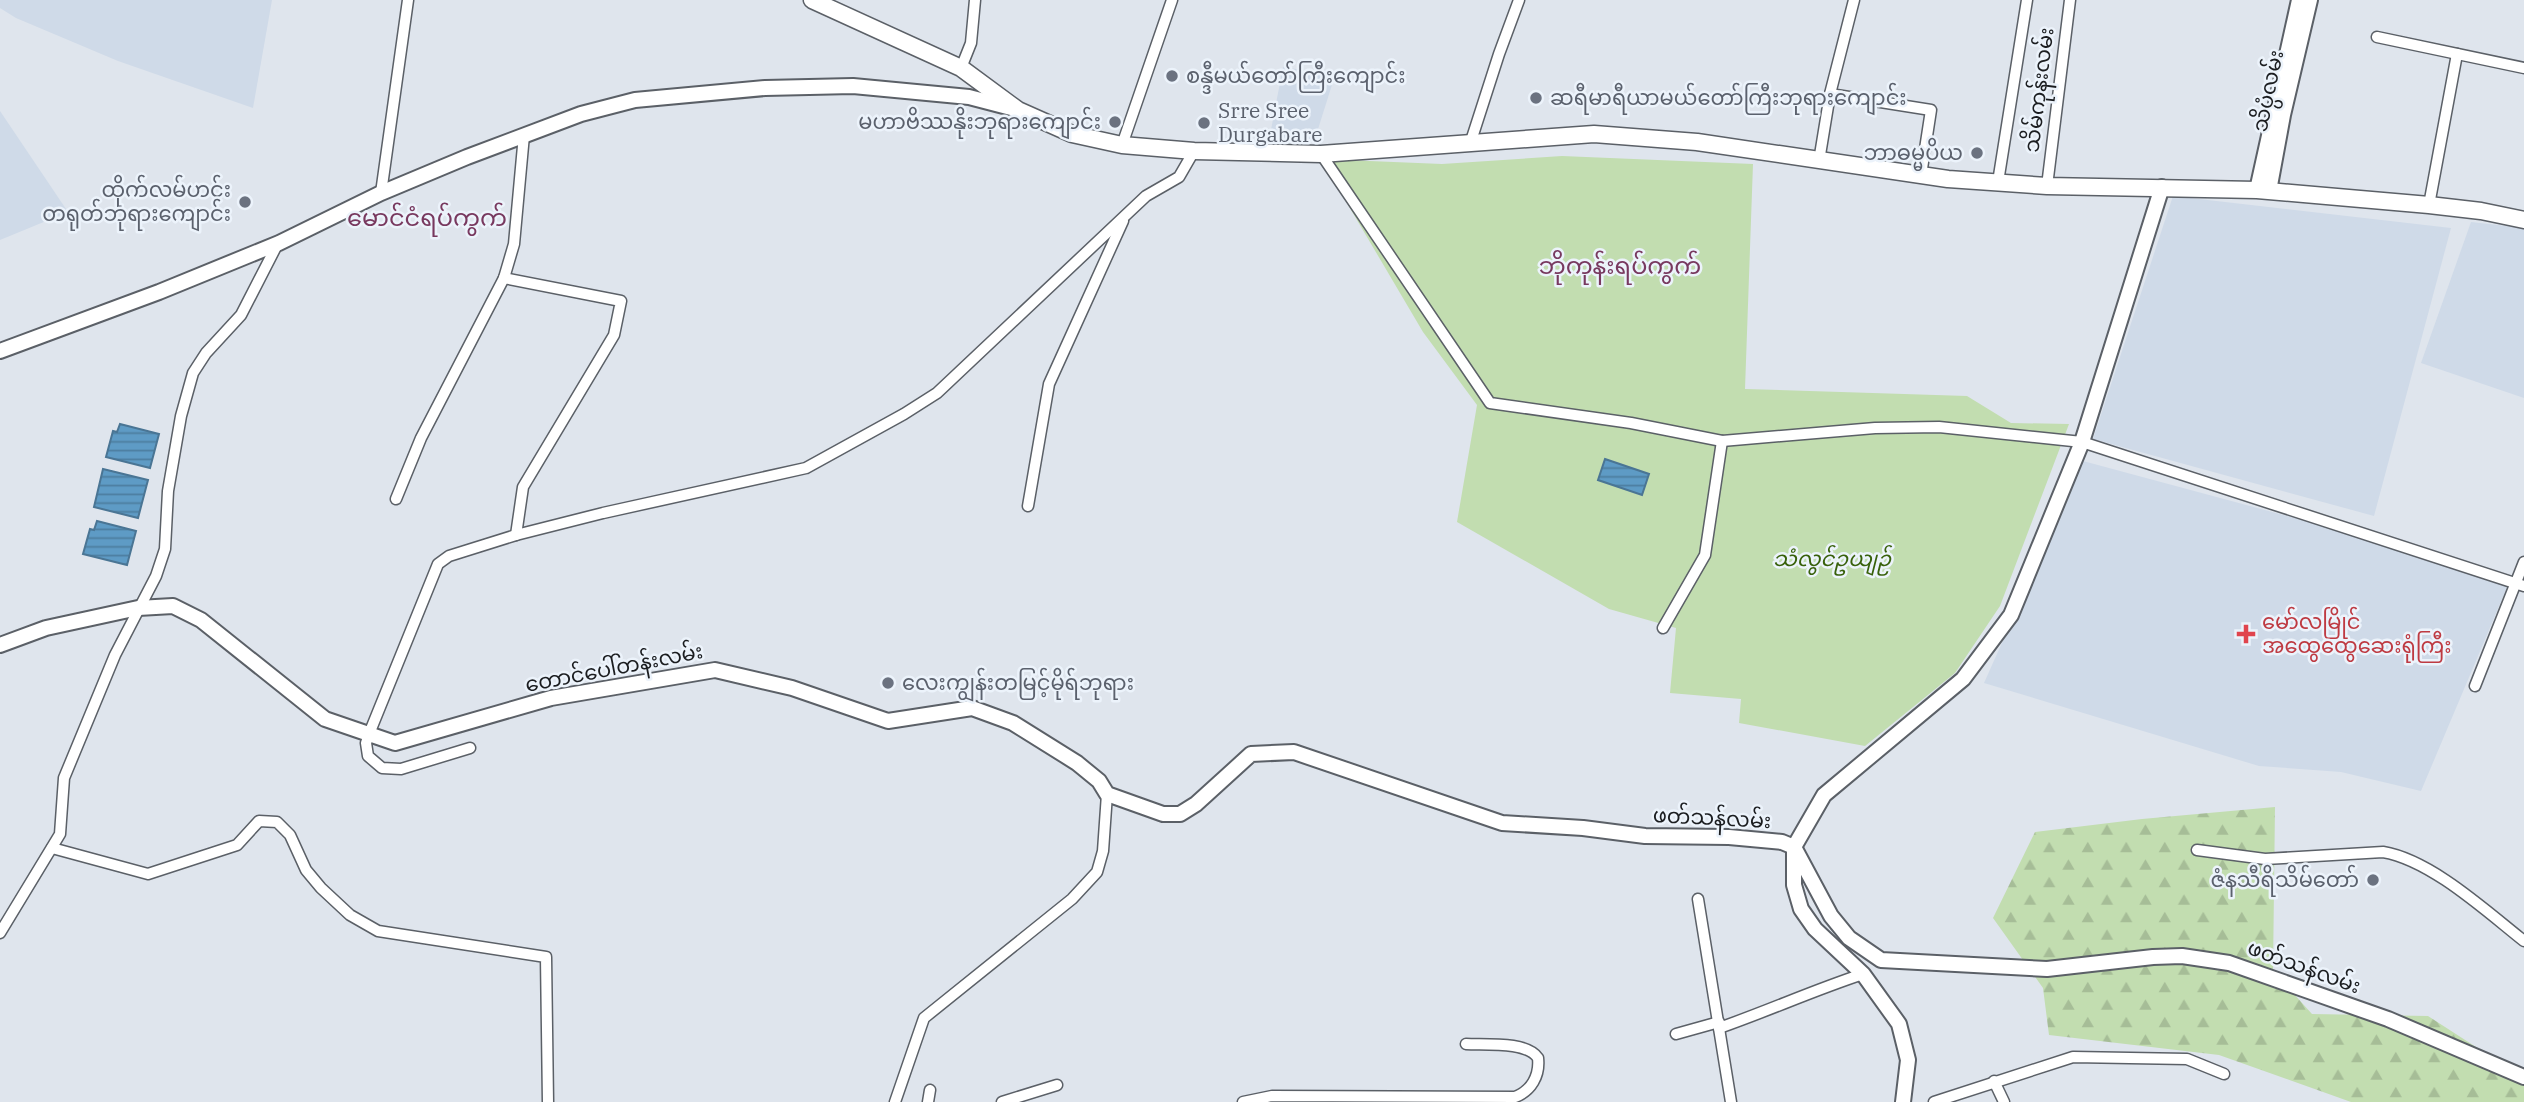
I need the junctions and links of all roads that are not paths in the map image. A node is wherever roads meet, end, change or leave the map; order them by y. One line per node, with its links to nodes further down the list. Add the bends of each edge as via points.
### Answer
1 (408, 0): 28 (street)
2 (812, 0): 13 (main road)
3 (975, 0): 13 (street, via 971,43)
4 (1171, 0): 18 (street)
5 (1519, 0): 19 (street)
6 (1854, 0): 15 (street)
7 (2027, 0): 24 (street)
8 (2070, 0): 25 (street, သိမ်ကုန်းလမ်း)
9 (2299, 0): 27 (street, သိပ္ပံလမ်း)
10 (2311, 0): 27 (street, သိပ္ပံလမ်း)
11 (2377, 37): 12 (street)
12 (2457, 54): 14 (street); 29 (street)
13 (961, 68): 16 (main road)
14 (2524, 68)
15 (1830, 94): 22 (street); 23 (street, via 1931,110)
16 (1018, 110): 17 (street, via 969,97 853,86 765,88 635,100); 18 (main road, via 1072,134)
17 (524, 135): 28 (street); 33 (street, via 514,244)
18 (1122, 145): 20 (main road)
19 (1470, 145): 21 (main road); 22 (main road, via 1594,134 1697,142)
20 (1194, 151): 21 (main road); 30 (street, via 1179,177 1146,196)
21 (1321, 154): 35 (street, via 1490,403)
22 (1819, 161): 23 (main road)
23 (1921, 175): 24 (main road)
24 (1998, 181): 25 (main road)
25 (2047, 186): 26 (main road)
26 (2162, 187): 27 (main road); 36 (street)
27 (2263, 190): 29 (main road)
28 (381, 193): 32 (street)
29 (2429, 205): 31 (main road)
30 (1125, 217): 38 (street, via 1049,383); 39 (street, via 937,393 806,468)
31 (2524, 220)
32 (279, 243): 34 (street); 42 (street, via 242,314 193,373 168,491 165,549)
33 (504, 278): 37 (street, via 421,438); 39 (street, via 621,301 614,335 523,487)
34 (0, 351)
35 (1722, 441): 36 (street, via 1939,427); 43 (street, via 1705,555)
36 (2082, 442): 41 (street); 49 (street, via 2011,615 1963,679 1824,795)
37 (396, 499)
38 (1028, 506)
39 (516, 535): 46 (street, via 449,556 438,564)
40 (2524, 562): 41 (street)
41 (2520, 585): 45 (street)
42 (138, 608): 44 (street, တောင်ပေါ်တန်းလမ်း, via 46,628); 46 (street, တောင်ပေါ်တန်းလမ်း, via 173,607 201,620 325,719); 50 (street, via 64,778 60,834)
43 (1663, 628)
44 (0, 645)
45 (2475, 686)
46 (369, 734): 47 (street, via 368,756 382,768 401,769); 48 (street, တောင်ပေါ်တန်းလမ်း, via 395,743 551,698 715,670 792,688 888,721 972,708 1013,723 1077,763)
47 (470, 748)
48 (1107, 793): 49 (street, ဖတ်သန်လမ်း, via 1163,814 1180,814 1251,754 1294,752 1502,823 1645,836 1729,837); 66 (street, via 1097,872 1072,899 924,1018)
49 (1794, 847): 55 (street, via 1794,884 1801,908 1815,929); 60 (street, ဖတ်သန်လမ်း, via 1832,916 1849,938 1881,960 2047,969 2182,956 2229,963 2388,1019)
50 (52, 848): 53 (street); 65 (street, via 148,874 237,845 259,821 277,822 290,835 306,870 321,888 350,915 378,931 547,957)
51 (2197, 850): 54 (street, via 2265,859 2395,854 2435,874)
52 (1698, 899): 56 (street)
53 (0, 933)
54 (2524, 942)
55 (1863, 974): 56 (street); 71 (street, via 1899,1024 1908,1060)
56 (1719, 1025): 57 (street); 70 (street)
57 (1676, 1034)
58 (1466, 1044): 64 (street, via 1531,1051 1539,1064 1533,1083 1515,1097)
59 (2224, 1073): 61 (street, via 2187,1059 2073,1057)
60 (2524, 1077)
61 (1994, 1081): 72 (street); 73 (street)
62 (1057, 1085): 68 (street)
63 (930, 1090): 67 (street)
64 (1272, 1099): 69 (street)
65 (548, 1102)
66 (895, 1102)
67 (928, 1102)
68 (1002, 1102)
69 (1243, 1102)
70 (1731, 1102)
71 (1903, 1102)
72 (1934, 1102)
73 (2004, 1102)

